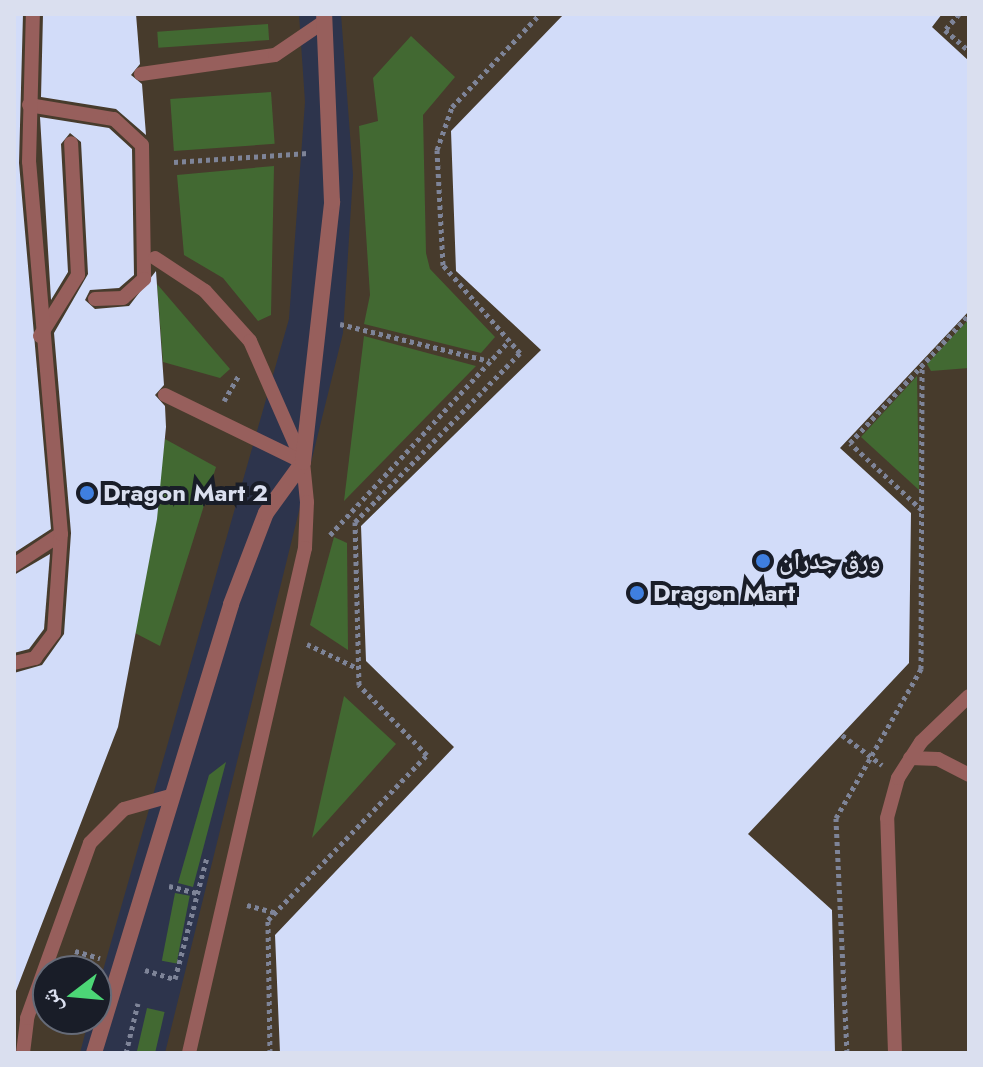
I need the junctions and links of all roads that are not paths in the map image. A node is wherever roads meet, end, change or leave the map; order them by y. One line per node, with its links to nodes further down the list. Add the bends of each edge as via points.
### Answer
1 (33, 14): 4 (lane)
2 (324, 18): 3 (lane, via 275,55); 10 (street, via 333,151 324,320)
3 (141, 74)
4 (29, 105): 7 (lane, via 114,119 142,145 144,279 123,298); 8 (lane)
5 (71, 143): 8 (lane, via 78,275)
6 (155, 258): 10 (lane, via 205,291 250,341)
7 (95, 299)
8 (40, 336): 11 (lane)
9 (165, 395): 10 (lane)
10 (303, 462): 17 (street, via 256,536); 20 (lane, via 305,548)
11 (61, 534): 12 (lane); 13 (lane, via 54,633 35,658)
12 (14, 565)
13 (14, 663)
14 (969, 696): 15 (lane)
15 (910, 758): 16 (lane, via 938,759); 21 (lane, via 898,778 886,839)
16 (969, 775)
17 (170, 796): 18 (lane, via 138,802 99,830 27,1018); 19 (street)
18 (23, 1053)
19 (94, 1053)
20 (189, 1053)
21 (895, 1053)

